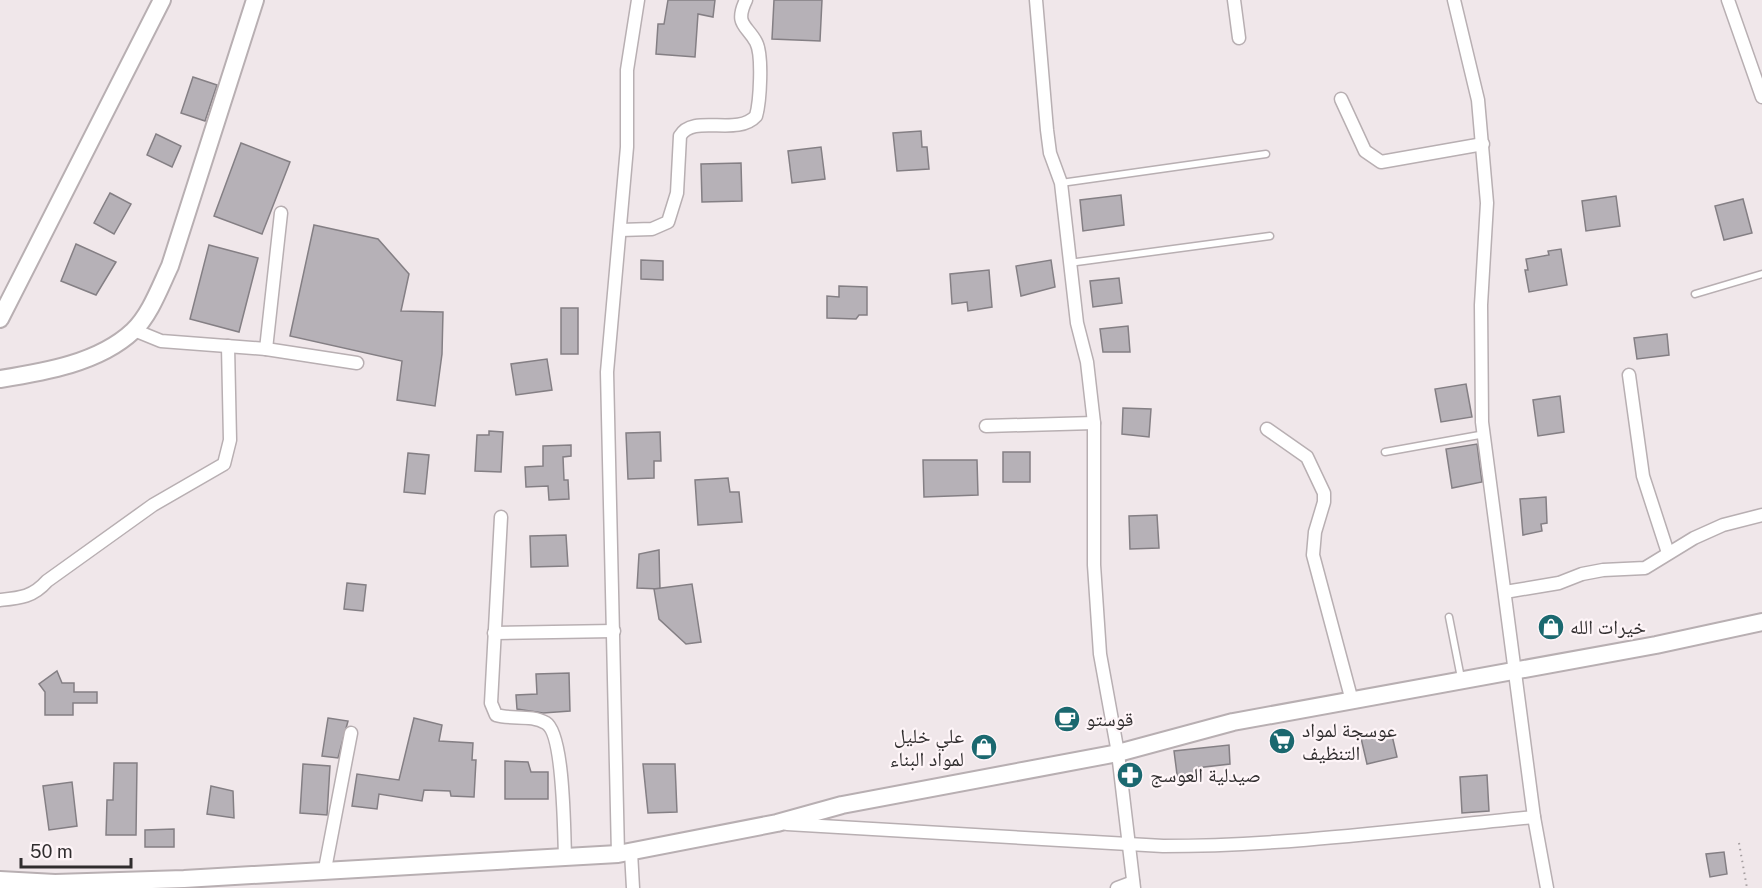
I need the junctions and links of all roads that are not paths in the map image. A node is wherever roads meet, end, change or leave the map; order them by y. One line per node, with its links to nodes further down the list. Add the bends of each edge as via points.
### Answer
1 (162, 0): 22 (street)
2 (255, 0): 23 (street, via 170,266)
3 (638, 0): 17 (street, via 627,70 627,147)
4 (746, 0): 17 (street, via 741,17 747,33 757,42 756,117 745,125 695,126 683,130 677,193 668,222 652,229)
5 (1036, 0): 15 (street, via 1050,153)
6 (1234, 0): 9 (street)
7 (1454, 0): 13 (street, via 1478,100)
8 (1728, 0): 10 (street)
9 (1239, 38)
10 (1757, 69): 11 (street)
11 (1762, 97)
12 (1341, 99): 13 (street, via 1365,151 1381,162)
13 (1483, 144): 32 (street, via 1487,203 1481,305 1482,422)
14 (1266, 154): 15 (lane)
15 (1061, 183): 19 (street)
16 (281, 213): 25 (street)
17 (620, 230): 41 (street, via 607,372)
18 (1270, 236): 19 (lane)
19 (1069, 263): 29 (street)
20 (1762, 274): 21 (lane)
21 (1695, 294)
22 (0, 319)
23 (134, 330): 24 (street, via 161,341); 28 (street, via 93,356)
24 (228, 346): 25 (street); 38 (street, via 230,440 224,464 153,505 38,591 26,597)
25 (266, 349): 26 (street)
26 (357, 363)
27 (1629, 375): 36 (street, via 1643,476)
28 (0, 379)
29 (1094, 423): 30 (street); 47 (street, via 1094,565 1100,654)
30 (986, 426)
31 (1267, 429): 45 (street, via 1307,457 1324,493 1313,555)
32 (1486, 434): 33 (lane); 37 (street)
33 (1385, 453)
34 (1762, 515): 36 (street, via 1723,525)
35 (501, 517): 42 (street)
36 (1668, 553): 37 (street, via 1645,568 1603,570 1559,583)
37 (1505, 592): 43 (street)
38 (0, 600)
39 (1449, 617): 44 (lane)
40 (1762, 622): 43 (street)
41 (614, 631): 42 (street); 51 (street)
42 (494, 633): 52 (street, via 493,710 501,716 548,724 557,740)
43 (1515, 671): 44 (street); 48 (street)
44 (1461, 679): 45 (street)
45 (1352, 701): 47 (street, via 1233,722)
46 (351, 733): 53 (street)
47 (1118, 753): 49 (street, via 842,805); 50 (street)
48 (1534, 816): 50 (street, via 1275,843 1163,846); 58 (street)
49 (777, 823): 50 (street); 51 (street)
50 (1129, 842): 55 (street)
51 (625, 853): 52 (street); 56 (street)
52 (565, 857): 53 (street)
53 (325, 869): 54 (street, via 184,879 55,883)
54 (0, 880)
55 (1134, 885): 57 (street)
56 (633, 888)
57 (1117, 888)
58 (1547, 888)

